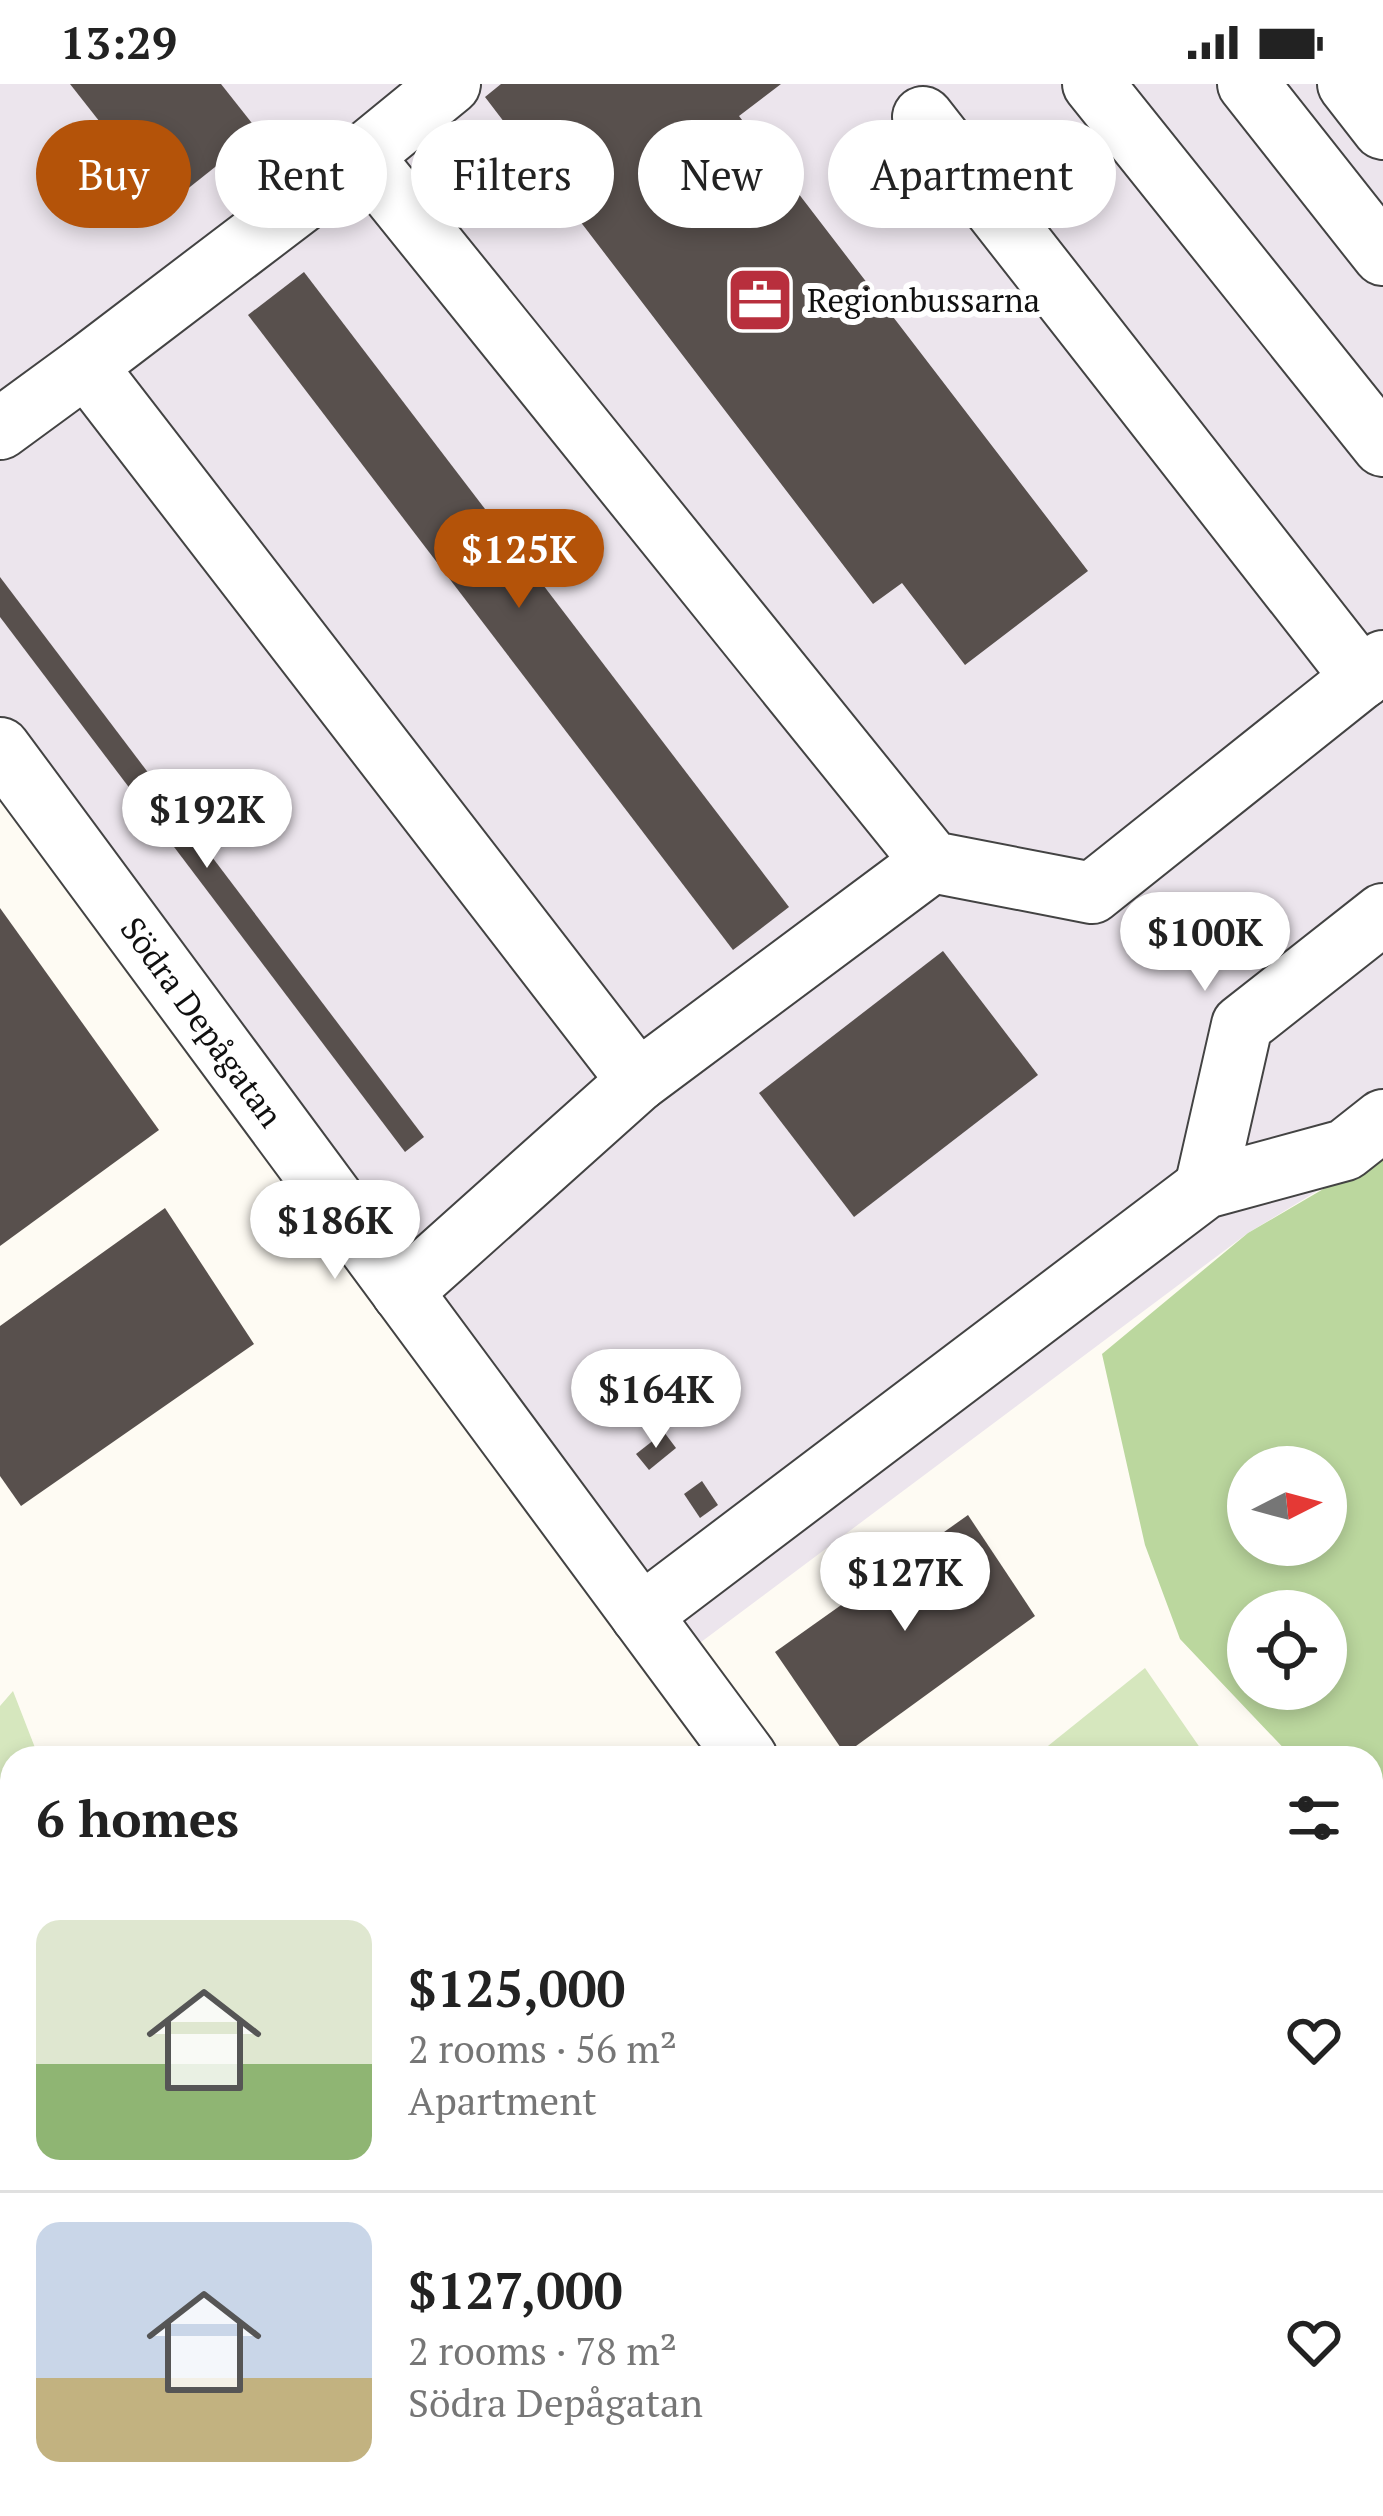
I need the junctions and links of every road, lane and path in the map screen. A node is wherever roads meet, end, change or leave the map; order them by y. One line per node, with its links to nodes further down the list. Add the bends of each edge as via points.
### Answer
1 (450, 84): 7 (street)
2 (1093, 84): 13 (street)
3 (1248, 84): 10 (street)
4 (1348, 84): 6 (street)
5 (923, 117): 14 (street)
6 (1383, 129)
7 (387, 136)
8 (387, 187): 16 (street)
9 (267, 228): 11 (street)
10 (1383, 255)
11 (86, 366): 12 (street); 18 (street)
12 (0, 429)
13 (1383, 446)
14 (1372, 669): 16 (street, via 1092,892)
15 (0, 748): 21 (street, Södra Depågatan)
16 (932, 862): 18 (street)
17 (1383, 914): 20 (street, via 1242,1025)
18 (638, 1081): 21 (street)
19 (1383, 1120): 20 (street, via 1346,1150)
20 (1205, 1188): 22 (street)
21 (402, 1292): 22 (street, Södra Depågatan)
22 (641, 1616): 23 (street, Södra Depågatan)
23 (738, 1746)

